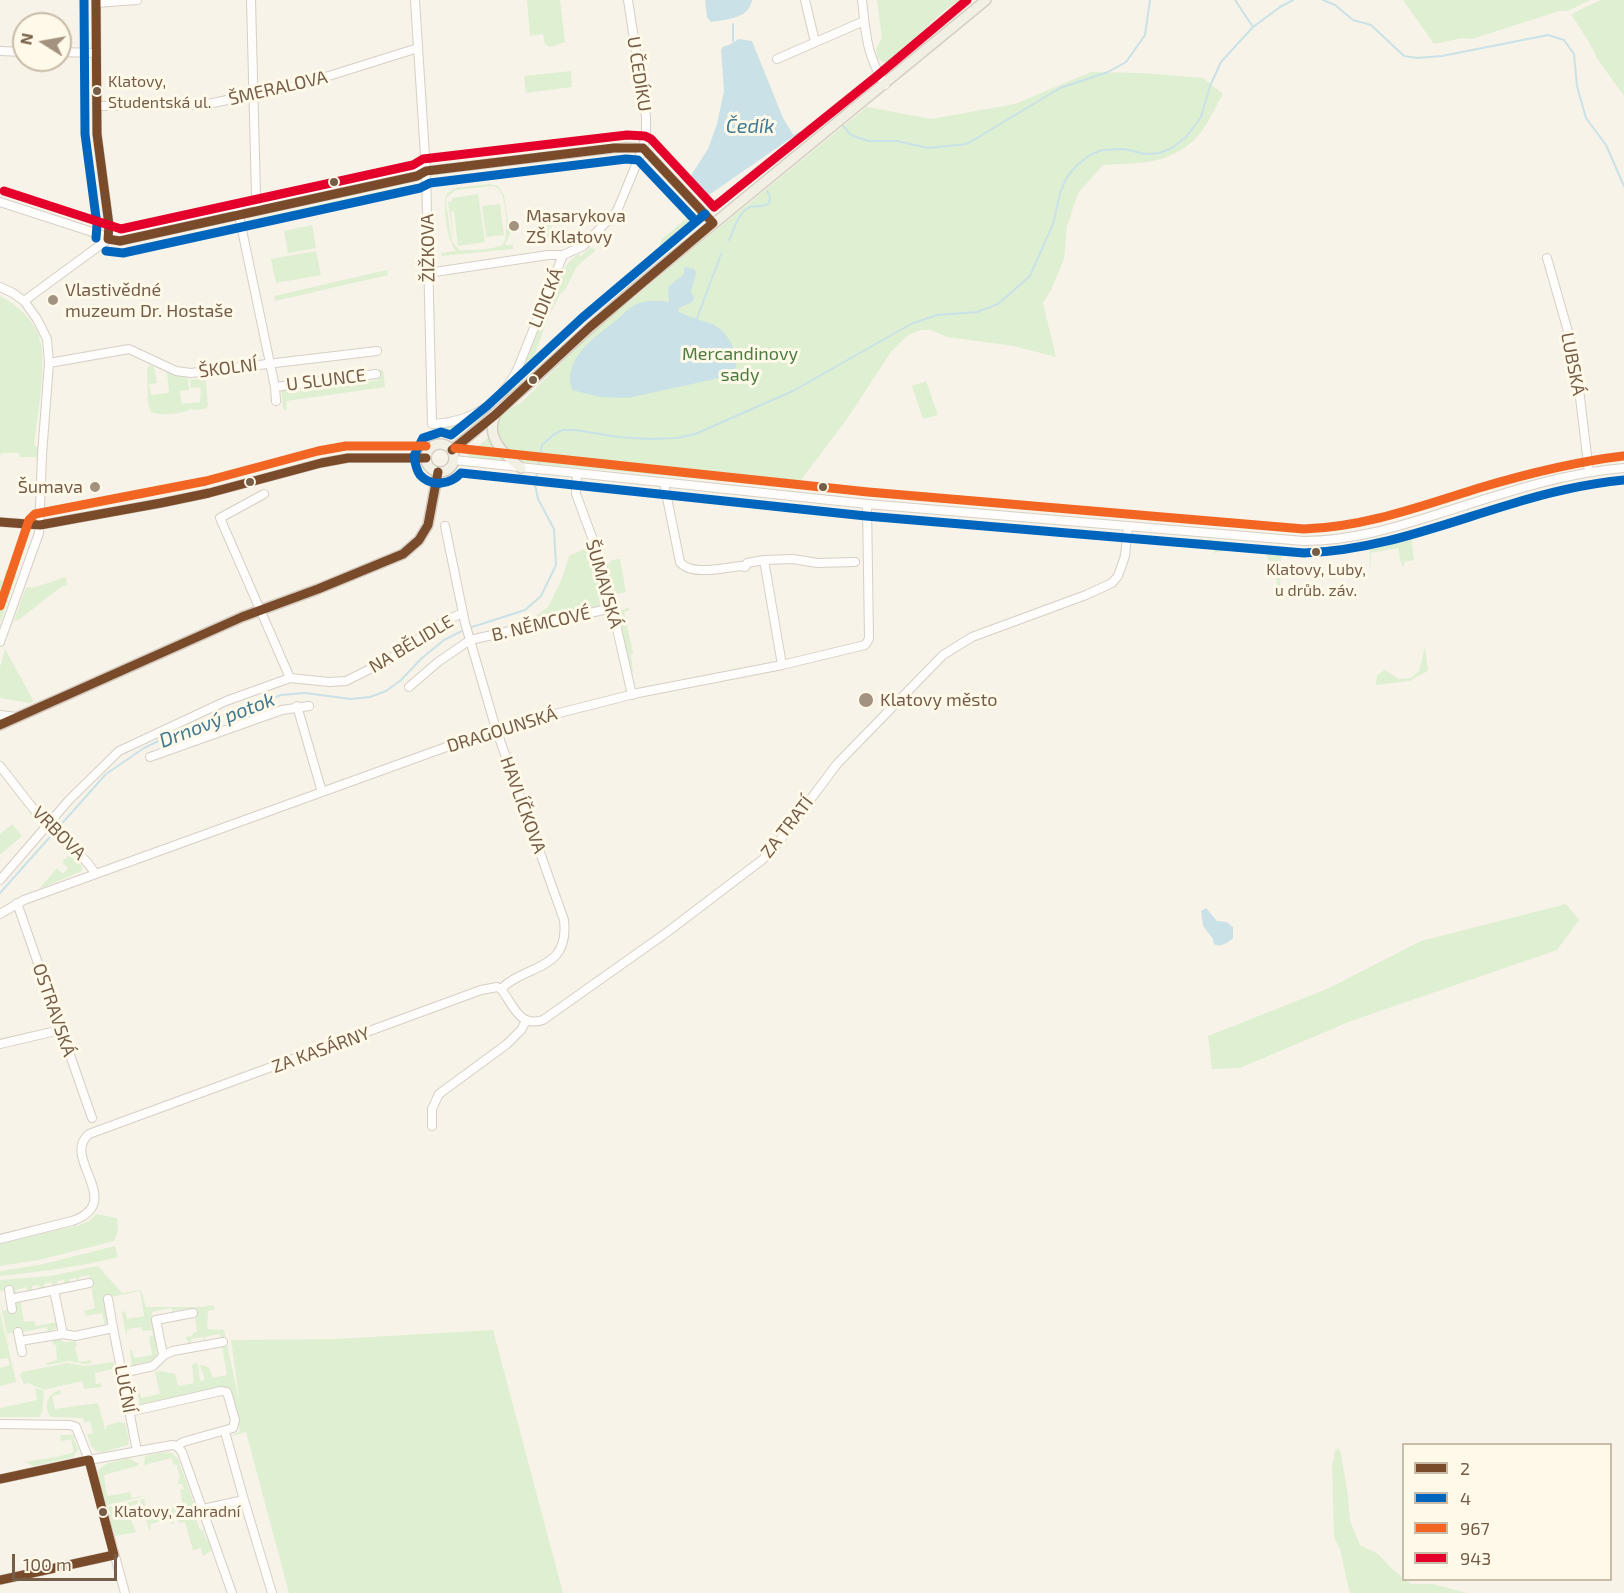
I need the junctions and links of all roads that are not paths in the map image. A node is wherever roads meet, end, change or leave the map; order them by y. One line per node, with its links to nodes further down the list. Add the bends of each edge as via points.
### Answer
1 (138, 0): 8 (street)
2 (251, 0): 16 (street)
3 (415, 0): 11 (street, ŽIŽKOVA)
4 (628, 0): 18 (street, U ČEDÍKU, via 646,117)
5 (805, 0): 10 (street)
6 (862, 0): 9 (street)
7 (986, 0): 15 (main road)
8 (96, 2): 13 (street)
9 (864, 21): 10 (street); 15 (street, via 870,58)
10 (815, 42): 14 (street)
11 (418, 48): 16 (street, ŠMERALOVA, via 300,85); 19 (street, ŽIŽKOVA)
12 (72, 52): 13 (street)
13 (96, 53): 17 (street)
14 (777, 59)
15 (885, 85): 23 (main road)
16 (252, 94): 17 (street, ŠMERALOVA, via 203,105); 21 (street)
17 (97, 106): 24 (street)
18 (643, 148): 19 (street, via 614,148); 23 (street); 25 (street, LIDICKÁ, via 617,211 583,246)
19 (426, 171): 21 (street, via 417,176); 27 (street, ŽIŽKOVA)
20 (0, 202): 24 (street)
21 (258, 206): 22 (street)
22 (238, 211): 24 (street, via 120,241); 32 (street)
23 (713, 223): 36 (main road, via 590,327)
24 (108, 239): 29 (street)
25 (563, 255): 27 (street); 37 (street, LIDICKÁ, via 508,385 473,416)
26 (1547, 258): 44 (street, LUBSKÁ, via 1575,356)
27 (428, 273): 37 (street, ŽIŽKOVA)
28 (0, 287): 29 (street)
29 (24, 301): 31 (street, via 44,330)
30 (376, 351): 32 (street, ŠKOLNÍ)
31 (49, 363): 32 (street, ŠKOLNÍ, via 129,349 183,373); 50 (street)
32 (270, 363): 34 (street)
33 (376, 374): 34 (street, U SLUNCE)
34 (275, 387): 35 (street)
35 (276, 401)
36 (495, 415): 38 (main road); 41 (main road, via 491,429 496,441)
37 (432, 424)
38 (452, 450): 39 (main road, via 437,444 429,449); 40 (main road)
39 (426, 458): 43 (main road, via 428,466); 50 (street, via 348,458 209,493)
40 (454, 460): 41 (street); 43 (main road, via 449,469)
41 (523, 468): 45 (street)
42 (1624, 468): 44 (street)
43 (438, 472): 56 (main road, via 428,525 409,549)
44 (1589, 472): 52 (street, via 1371,533 1326,541)
45 (577, 473): 46 (street); 55 (street, ŠUMAVSKÁ, via 576,494 603,567)
46 (664, 483): 48 (street); 53 (street, via 683,566 693,570 745,567 747,563)
47 (264, 494): 56 (street, via 220,519)
48 (867, 504): 52 (street); 60 (street, DRAGOUNSKÁ, via 867,642 861,647)
49 (0, 522): 50 (street)
50 (39, 525): 59 (street)
51 (445, 526): 57 (street)
52 (1128, 526): 80 (street, ZA TRATÍ, via 1125,556 1112,583 979,634 943,655 837,764 774,848 753,868 543,1020)
53 (764, 560): 54 (street); 60 (street)
54 (855, 562)
55 (612, 608): 58 (street, B. NĚMCOVÉ); 63 (street, ŠUMAVSKÁ)
56 (259, 610): 61 (street); 67 (main road)
57 (463, 613): 58 (street, HAVLÍČKOVA); 61 (street, NA BĚLIDLE, via 346,681)
58 (469, 637): 62 (street); 69 (street, HAVLÍČKOVA)
59 (0, 642)
60 (782, 664): 63 (street, DRAGOUNSKÁ)
61 (290, 678): 73 (street, NA BĚLIDLE, via 226,701 119,751 69,800)
62 (409, 687)
63 (632, 695): 69 (street, DRAGOUNSKÁ)
64 (297, 706): 65 (street); 70 (street); 72 (street)
65 (309, 706)
66 (0, 715): 67 (street)
67 (17, 717): 68 (main road)
68 (0, 725)
69 (496, 729): 72 (street, DRAGOUNSKÁ); 78 (street, HAVLÍČKOVA, via 564,920 562,944)
70 (150, 757)
71 (0, 766): 73 (street, VRBOVA)
72 (322, 792): 74 (street, DRAGOUNSKÁ)
73 (49, 827): 74 (street, VRBOVA, via 78,850); 75 (street, NA BĚLIDLE)
74 (95, 873): 76 (street, DRAGOUNSKÁ)
75 (0, 880)
76 (17, 903): 77 (street, DRAGOUNSKÁ); 81 (street, OSTRAVSKÁ)
77 (0, 914)
78 (545, 964): 79 (street, ZA KASÁRNY)
79 (501, 989): 80 (street); 85 (street, ZA KASÁRNY, via 481,990 93,1132 84,1138 81,1147 94,1189 90,1210 72,1221)
80 (526, 1021): 84 (street, via 507,1044 439,1094 432,1109)
81 (60, 1030): 82 (street); 83 (street, OSTRAVSKÁ)
82 (0, 1044)
83 (92, 1118)
84 (432, 1126)
85 (0, 1239)
86 (89, 1283): 88 (street)
87 (9, 1290): 89 (street)
88 (54, 1290): 89 (street); 95 (street)
89 (10, 1299): 91 (street)
90 (108, 1299): 93 (street, LUČNÍ)
91 (12, 1309)
92 (193, 1313): 99 (street, via 156,1320)
93 (113, 1328): 95 (street, via 75,1336); 100 (street, LUČNÍ)
94 (18, 1332): 96 (street)
95 (63, 1334): 96 (street)
96 (20, 1341): 98 (street)
97 (223, 1342): 99 (street)
98 (22, 1352)
99 (164, 1355): 100 (street, via 153,1366)
100 (122, 1373): 101 (street, LUČNÍ)
101 (129, 1412): 103 (street, via 224,1391 230,1397 236,1423); 105 (street, LUČNÍ)
102 (0, 1424): 106 (street, via 74,1425)
103 (225, 1432): 104 (street); 108 (street)
104 (177, 1446): 105 (street); 109 (street)
105 (137, 1451): 106 (street)
106 (89, 1460): 107 (street); 110 (street)
107 (0, 1479)
108 (244, 1500): 109 (street); 114 (street)
109 (202, 1509): 113 (street)
110 (114, 1555): 111 (street); 112 (street)
111 (0, 1580)
112 (125, 1593)
113 (232, 1593)
114 (272, 1593)

